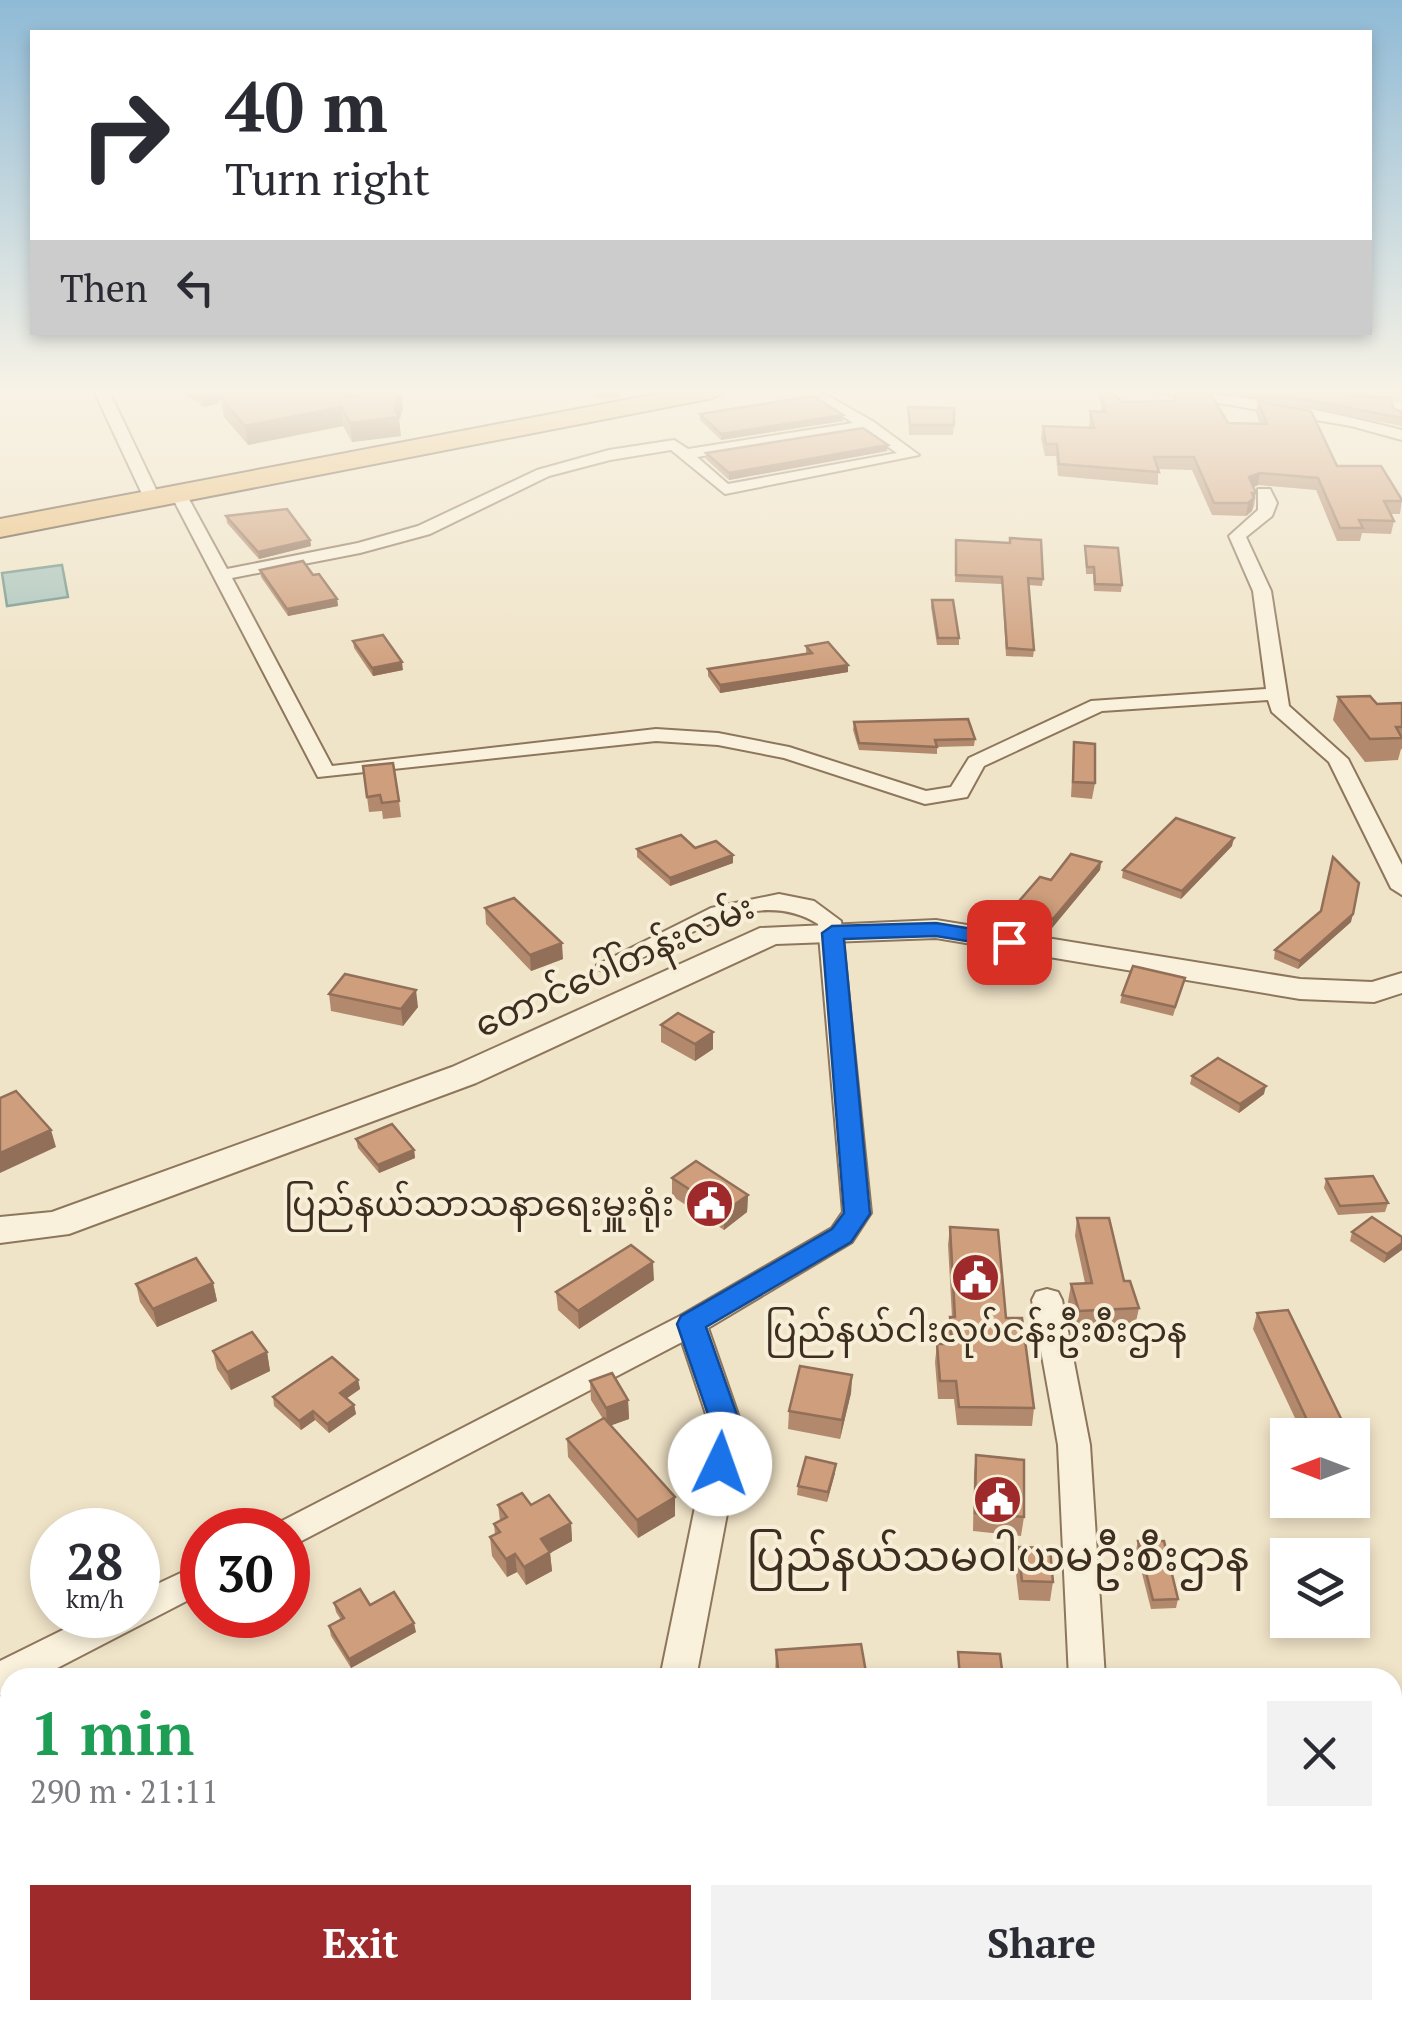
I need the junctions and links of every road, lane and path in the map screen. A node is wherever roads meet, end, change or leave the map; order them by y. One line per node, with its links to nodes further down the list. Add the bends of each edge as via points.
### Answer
1 (158, 485): 5 (street)
2 (222, 485): 5 (highway)
3 (518, 485): 7 (street, via 424,530)
4 (1264, 492): 8 (street, via 1266,512 1237,536 1262,591)
5 (165, 496): 6 (highway); 7 (street)
6 (0, 528)
7 (222, 575): 8 (street, via 325,773 656,735 789,753 925,798 959,792 976,762 1098,705)
8 (1277, 694): 9 (street, via 1279,708 1338,759)
9 (1402, 888)
10 (832, 933): 11 (street, via 830,920 814,906 774,899 737,906); 12 (street, တောင်ပေါ်တန်းလမ်း, via 936,930 1300,989 1374,992); 13 (street, တောင်ပေါ်တန်းလမ်း, via 771,934 464,1075 56,1225); 15 (street, via 857,1214 842,1235)
11 (609, 965)
12 (1402, 983)
13 (0, 1230)
14 (1047, 1300): 20 (street, via 1074,1445)
15 (691, 1324): 16 (street); 19 (street, via 727,1429)
16 (310, 1523)
17 (81, 1638): 18 (street)
18 (22, 1668)
19 (680, 1668)
20 (1087, 1668)

